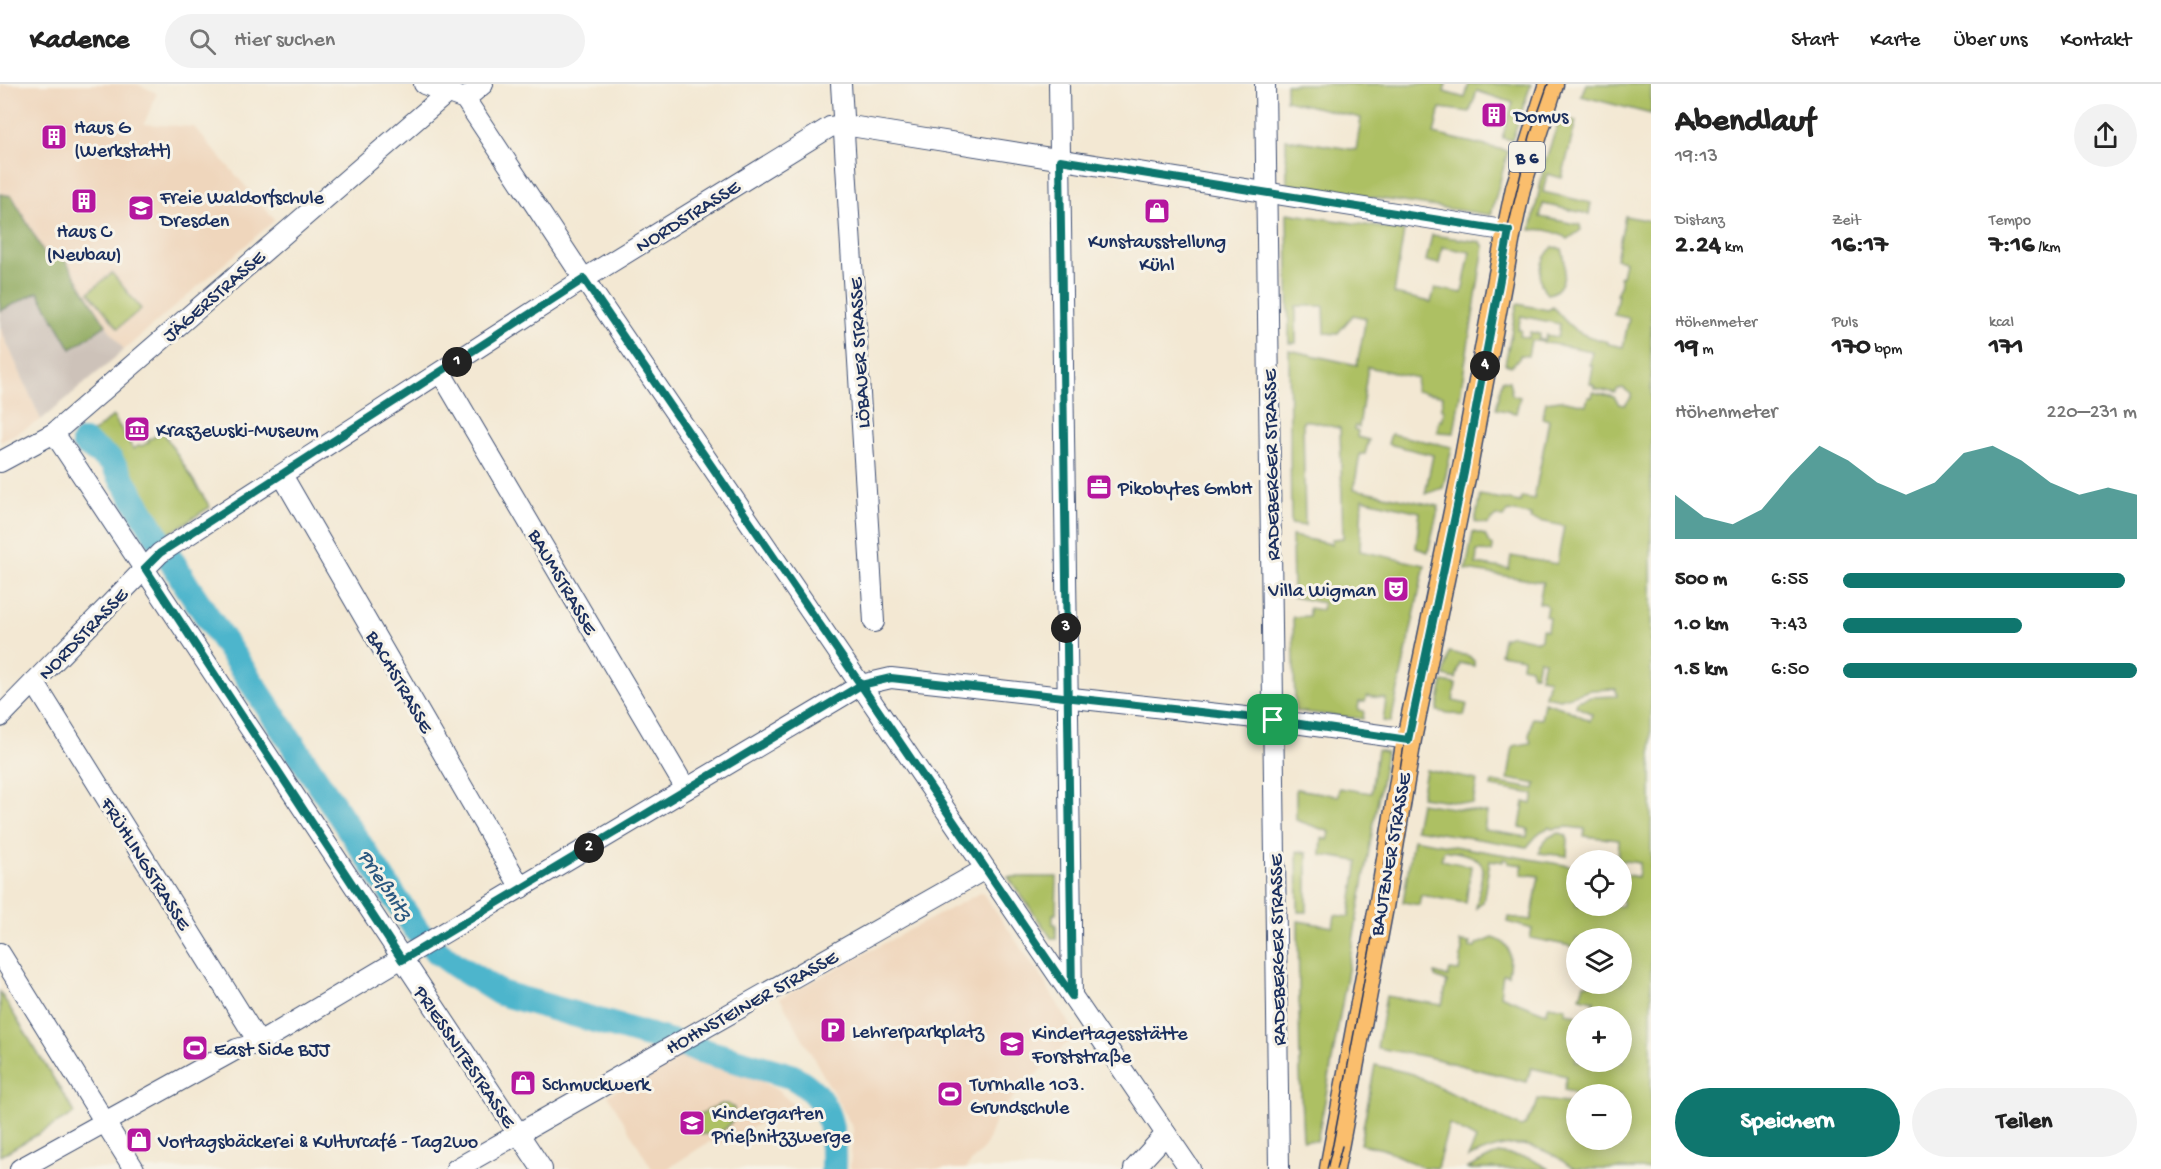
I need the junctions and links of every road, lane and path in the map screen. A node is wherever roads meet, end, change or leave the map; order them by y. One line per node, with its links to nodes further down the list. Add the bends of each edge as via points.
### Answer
1 (424, 84): 7 (street)
2 (483, 84): 8 (street)
3 (842, 84): 9 (street, LÖBAUER STRASSE)
4 (1059, 84): 10 (street)
5 (1265, 84): 11 (street, RADEBERGER STRASSE)
6 (1551, 84): 12 (main road, BAUTZNER STRASSE / B 6)
7 (446, 93): 8 (street); 15 (street, JÄGERSTRASSE)
8 (465, 99): 13 (street)
9 (844, 125): 10 (street, NORDSTRASSE); 13 (street, NORDSTRASSE, via 830,127); 19 (street, LÖBAUER STRASSE)
10 (1060, 160): 11 (street, NORDSTRASSE); 22 (street)
11 (1266, 193): 12 (street, NORDSTRASSE); 24 (street, RADEBERGER STRASSE)
12 (1509, 231): 25 (main road, BAUTZNER STRASSE / B 6, via 1466,464)
13 (584, 279): 14 (street, NORDSTRASSE); 21 (street)
14 (441, 373): 17 (street, NORDSTRASSE); 26 (street, BAUMSTRASSE)
15 (54, 433): 16 (street, JÄGERSTRASSE); 18 (street, PRIESSNITZSTRASSE)
16 (0, 462)
17 (282, 475): 18 (street, NORDSTRASSE, via 165,549); 28 (street, BACHSTRASSE)
18 (145, 568): 20 (street, NORDSTRASSE); 30 (street, PRIESSNITZSTRASSE)
19 (874, 622)
20 (34, 682): 23 (street, NORDSTRASSE); 32 (street, FRÜHLINGSTRASSE)
21 (861, 685): 22 (street, via 891,678); 26 (street); 27 (street)
22 (1067, 698): 24 (street); 31 (street)
23 (0, 717)
24 (1273, 720): 25 (street); 42 (street, RADEBERGER STRASSE)
25 (1408, 740): 43 (main road, BAUTZNER STRASSE / B 6)
26 (686, 789): 28 (street)
27 (985, 869): 31 (street); 34 (street, HOHNSTEINER STRASSE)
28 (521, 888): 30 (street)
29 (0, 953): 33 (street)
30 (402, 960): 32 (street); 34 (street, PRIESSNITZSTRASSE)
31 (1072, 996): 35 (street)
32 (259, 1043): 33 (street, via 237,1049)
33 (105, 1122): 36 (street); 37 (street)
34 (517, 1132): 38 (street, HOHNSTEINER STRASSE); 39 (street, PRIESSNITZSTRASSE)
35 (1166, 1134): 40 (street); 41 (street)
36 (20, 1169)
37 (135, 1169)
38 (456, 1169)
39 (542, 1169)
40 (1134, 1169)
41 (1190, 1169)
42 (1279, 1169)
43 (1332, 1169)

